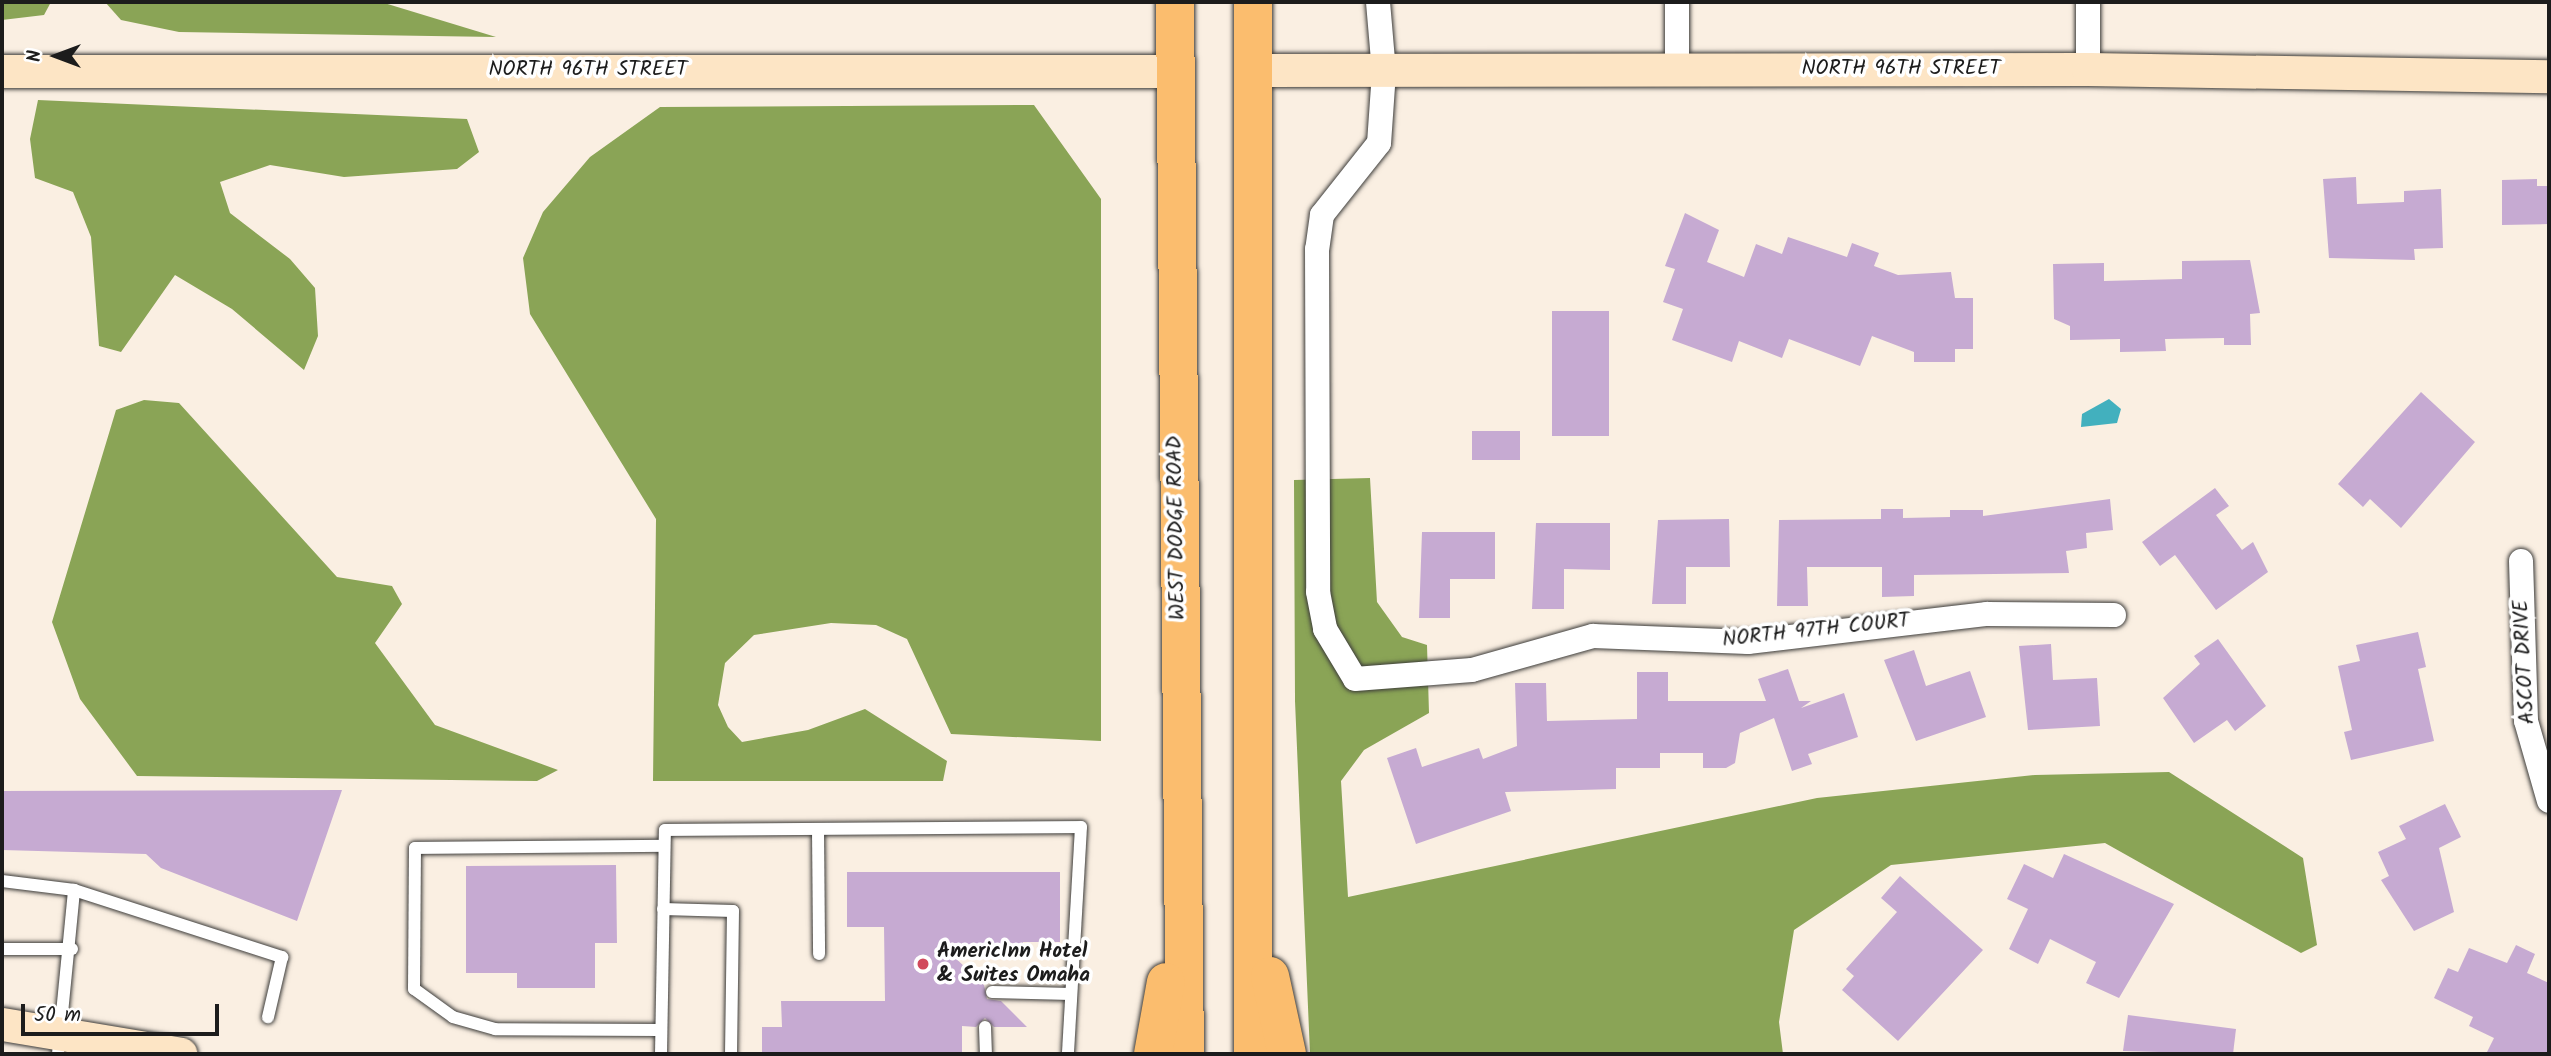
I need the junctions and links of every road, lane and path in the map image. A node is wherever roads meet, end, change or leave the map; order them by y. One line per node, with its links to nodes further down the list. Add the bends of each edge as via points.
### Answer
1 (1175, 2): 10 (highway, WEST DODGE ROAD)
2 (1253, 2): 8 (highway)
3 (1378, 2): 11 (street)
4 (1677, 2): 6 (street)
5 (2088, 2): 7 (street)
6 (1677, 69): 7 (street, NORTH 96TH STREET); 11 (street, NORTH 96TH STREET)
7 (2088, 69): 12 (street, NORTH 96TH STREET)
8 (1252, 70): 11 (street, NORTH 96TH STREET); 19 (highway)
9 (2, 71): 10 (street, NORTH 96TH STREET)
10 (1174, 71): 18 (highway, WEST DODGE ROAD)
11 (1384, 72): 14 (street, NORTH 97TH COURT, via 1379,143 1322,215 1317,248 1318,592 1325,629 1355,679 1472,670 1594,636 1748,642 1987,614)
12 (2549, 76)
13 (2521, 561): 15 (street, ASCOT DRIVE, via 2526,721)
14 (2114, 615)
15 (2549, 801)
16 (818, 829): 17 (lane, via 665,830); 25 (lane); 27 (lane, via 1081,827)
17 (664, 846): 22 (lane); 31 (lane, via 415,848 414,989 453,1017 495,1029)
18 (1181, 869): 38 (highway); 39 (highway, WEST DODGE ROAD)
19 (1253, 871): 40 (highway); 41 (highway)
20 (2, 881): 21 (lane)
21 (75, 890): 23 (lane); 28 (lane, via 282,957)
22 (663, 909): 31 (lane); 35 (lane, via 733,911)
23 (72, 949): 24 (lane); 32 (lane)
24 (2, 950)
25 (819, 954)
26 (992, 992): 27 (lane)
27 (1071, 994): 37 (lane)
28 (268, 1017)
29 (2, 1024): 32 (street)
30 (985, 1027): 36 (lane)
31 (661, 1030): 34 (lane)
32 (64, 1046): 33 (street)
33 (181, 1054)
34 (661, 1054)
35 (731, 1054)
36 (986, 1054)
37 (1068, 1054)
38 (1153, 1054)
39 (1185, 1054)
40 (1253, 1054)
41 (1287, 1054)

